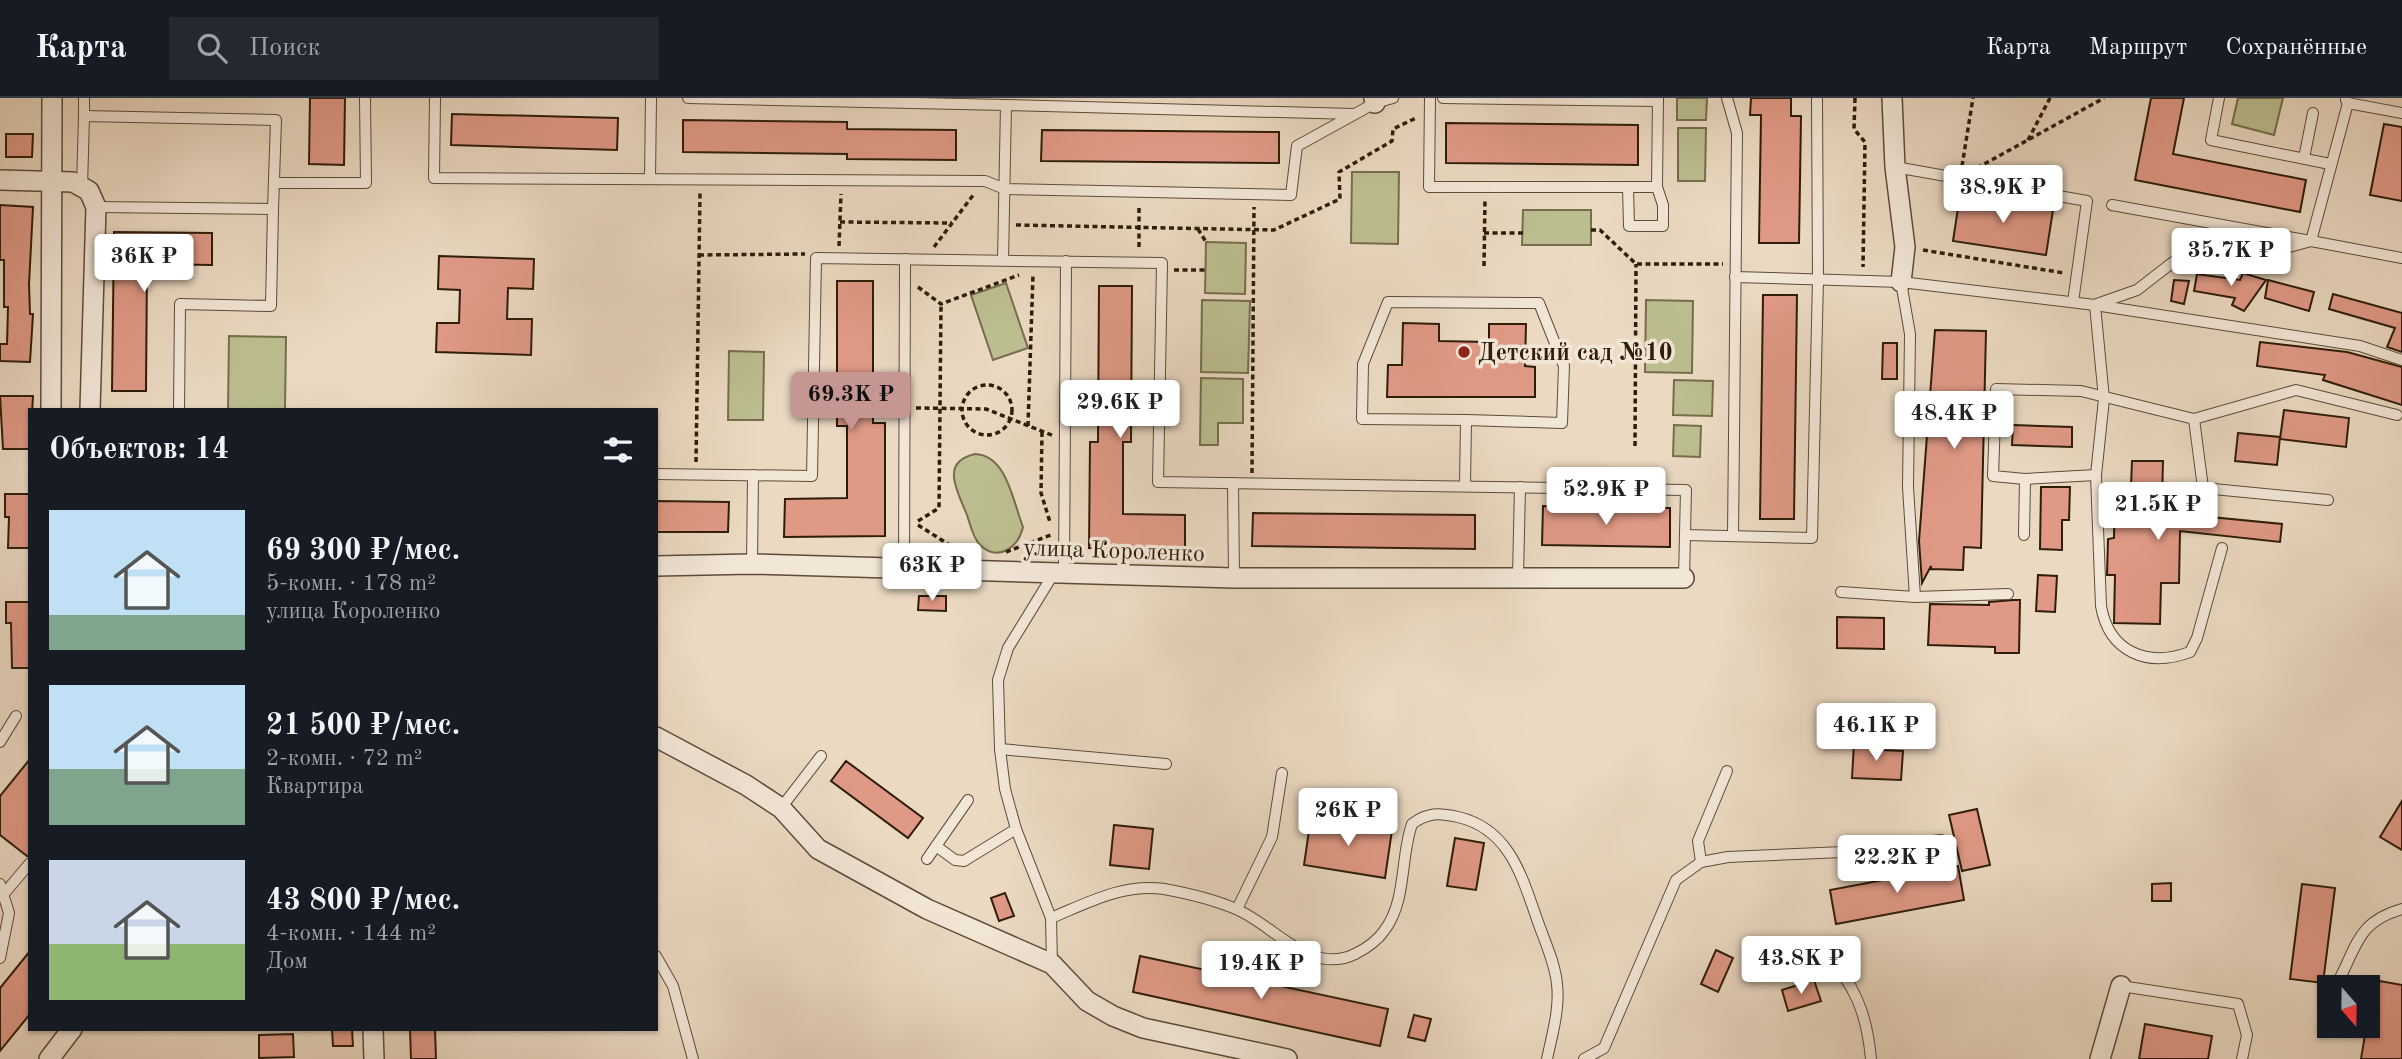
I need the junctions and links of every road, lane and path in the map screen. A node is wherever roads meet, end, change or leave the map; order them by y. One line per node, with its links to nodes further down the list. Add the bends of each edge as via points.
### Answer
1 (52, 98): 35 (street)
2 (85, 98): 24 (lane)
3 (365, 98): 36 (lane, via 366,183)
4 (435, 98): 30 (lane, via 434,178)
5 (651, 98): 30 (lane)
6 (688, 98): 20 (lane)
7 (1430, 98): 38 (lane, via 1429,187)
8 (1443, 98): 17 (lane)
9 (1727, 98): 66 (lane, via 1737,133)
10 (1816, 98): 72 (lane)
11 (1855, 98): 73 (path, via 1854,129 1865,142)
12 (1892, 98): 28 (street)
13 (1973, 98): 29 (path)
14 (2050, 98): 25 (path)
15 (2104, 98): 25 (path)
16 (2219, 98): 26 (lane, via 2211,140)
17 (1658, 99): 40 (lane)
18 (1381, 100): 23 (lane)
19 (2346, 101): 22 (lane); 27 (lane)
20 (1006, 105): 23 (lane); 41 (lane)
21 (2313, 113): 26 (lane)
22 (2402, 113)
23 (1355, 114): 43 (lane, via 1297,146 1291,195)
24 (85, 116): 36 (lane, via 276,120); 37 (lane)
25 (2027, 140): 29 (path)
26 (2304, 158): 27 (lane)
27 (2330, 164): 53 (lane)
28 (1895, 167): 29 (lane); 56 (street)
29 (1959, 178): 70 (lane, via 2087,201)
30 (650, 179): 32 (lane)
31 (0, 180): 35 (street)
32 (700, 180): 33 (lane); 57 (path)
33 (842, 181): 34 (lane); 47 (path)
34 (985, 181): 41 (lane); 48 (path)
35 (51, 182): 37 (street, via 73,182); 81 (street)
36 (274, 183): 46 (lane)
37 (82, 187): 45 (street)
38 (1485, 187): 39 (lane); 51 (path)
39 (1628, 187): 40 (lane); 40 (lane, via 1629,226 1663,226)
40 (1657, 187)
41 (1005, 190): 42 (lane); 63 (lane)
42 (1139, 192): 43 (lane); 55 (path)
43 (1254, 195): 101 (path)
44 (2112, 205): 53 (lane)
45 (96, 207): 46 (lane); 82 (street)
46 (273, 209): 83 (lane, via 271,306 180,304)
47 (840, 222): 48 (path); 59 (path)
48 (952, 223): 62 (path)
49 (1198, 228): 54 (path)
50 (1591, 230): 65 (path, via 1600,230)
51 (1484, 233): 52 (path); 67 (path)
52 (1522, 233)
53 (2311, 241): 60 (lane); 78 (lane, via 2253,257 2178,259 2137,290)
54 (1206, 242)
55 (1139, 247)
56 (1905, 247): 70 (path); 74 (street)
57 (699, 255): 58 (path, via 805,254); 96 (path)
58 (816, 258): 59 (lane); 97 (lane, via 812,476)
59 (839, 258): 61 (lane)
60 (2402, 258)
61 (905, 259): 62 (lane); 84 (lane)
62 (924, 259): 63 (lane)
63 (1003, 260): 64 (lane)
64 (1066, 261): 68 (lane, via 1162,263); 93 (lane)
65 (1636, 264): 66 (path); 94 (path)
66 (1735, 264): 71 (lane)
67 (1484, 266)
68 (1161, 270): 69 (path); 100 (lane, via 1158,482)
69 (1205, 270)
70 (2077, 275): 76 (lane)
71 (1735, 277): 72 (lane); 107 (lane)
72 (1818, 279): 73 (lane); 107 (lane, via 1812,538)
73 (1863, 279): 74 (lane)
74 (1901, 282): 76 (lane); 120 (lane, via 1910,334 1908,487)
75 (916, 286): 77 (path)
76 (2073, 302): 78 (lane)
77 (941, 304): 85 (path); 91 (path, via 1033,270)
78 (2095, 304): 79 (lane, via 2360,346); 80 (lane)
79 (2402, 360)
80 (2104, 399): 89 (lane); 98 (lane); 99 (lane, via 2081,391 1996,389 1993,476)
81 (51, 408)
82 (90, 408)
83 (179, 408)
84 (904, 408): 85 (path); 113 (lane)
85 (940, 408): 86 (path); 110 (path, via 939,508 915,523)
86 (962, 409): 88 (path, via 986,409); 88 (path, via 969,428 977,433 997,433); 88 (path, via 972,390 992,385 1009,398)
87 (2397, 415): 89 (lane, via 2297,390)
88 (1010, 419): 91 (path)
89 (2194, 419): 104 (lane, via 2203,488)
90 (1466, 420): 90 (lane, via 1562,422 1564,366 1539,303 1388,302 1363,364 1362,419); 102 (lane)
91 (1028, 426): 92 (path)
92 (1042, 432): 93 (path); 109 (path, via 1041,493 1054,534)
93 (1064, 440): 114 (lane)
94 (1635, 446)
95 (658, 474): 96 (lane)
96 (696, 474): 97 (lane)
97 (753, 475): 111 (lane)
98 (2096, 475): 99 (lane); 108 (lane, via 2101,606 2104,627 2116,643 2145,657 2190,652)
99 (2025, 479): 105 (lane)
100 (1233, 483): 101 (lane); 116 (lane, улица Короленко)
101 (1252, 483): 102 (lane)
102 (1465, 486): 103 (lane)
103 (1520, 487): 106 (lane, via 1686,489); 115 (lane)
104 (2328, 500)
105 (2024, 535)
106 (1685, 536): 107 (lane); 117 (lane)
107 (1733, 536)
108 (2222, 548)
109 (1003, 554)
110 (967, 557)
111 (752, 564): 112 (street, улица Короленко); 113 (street, улица Короленко)
112 (658, 566)
113 (904, 569): 114 (street, улица Короленко)
114 (1059, 572): 116 (street, улица Короленко); 124 (lane, via 1008,648 998,680)
115 (1518, 576): 116 (street, улица Короленко); 117 (street, улица Короленко)
116 (1234, 578)
117 (1685, 578)
118 (1841, 592): 120 (lane)
119 (2008, 594): 120 (lane)
120 (1915, 597)
121 (16, 716): 123 (lane)
122 (658, 738): 130 (street)
123 (0, 742)
124 (1000, 749): 126 (lane); 131 (lane)
125 (821, 756): 130 (lane)
126 (1166, 764)
127 (1727, 771): 135 (lane, via 1698,841)
128 (1282, 773): 138 (lane, via 1272,837)
129 (968, 800): 133 (lane)
130 (781, 808): 144 (street, via 818,849 927,909)
131 (1016, 829): 133 (lane, via 964,861); 140 (lane)
132 (1941, 840): 135 (lane)
133 (936, 846): 134 (lane)
134 (927, 859)
135 (1701, 862): 149 (lane, via 1676,880)
136 (28, 865): 137 (lane)
137 (2, 889): 142 (lane, via 9,913)
138 (1237, 909): 140 (lane, via 1162,889 1114,892); 154 (lane, via 1323,960 1346,958 1384,932 1396,909 1412,824 1438,812 1475,821 1503,843 1518,864 1552,960 1557,1005)
139 (2402, 909): 145 (lane, via 2379,916 2363,933)
140 (1051, 918): 144 (lane)
141 (1824, 952): 156 (lane, via 1844,972 1858,999)
142 (0, 958)
143 (658, 960): 152 (lane, via 673,986)
144 (1052, 964): 153 (street, via 1087,1002 1113,1016 1143,1028)
145 (2342, 975)
146 (2121, 986): 157 (street); 158 (lane, via 2238,1004 2247,1035)
147 (70, 1031): 150 (street)
148 (373, 1031): 151 (street)
149 (1605, 1054): 155 (lane)
150 (49, 1059)
151 (374, 1059)
152 (693, 1059)
153 (1287, 1059)
154 (1547, 1059)
155 (1584, 1059)
156 (1871, 1059)
157 (2100, 1059)
158 (2242, 1059)

